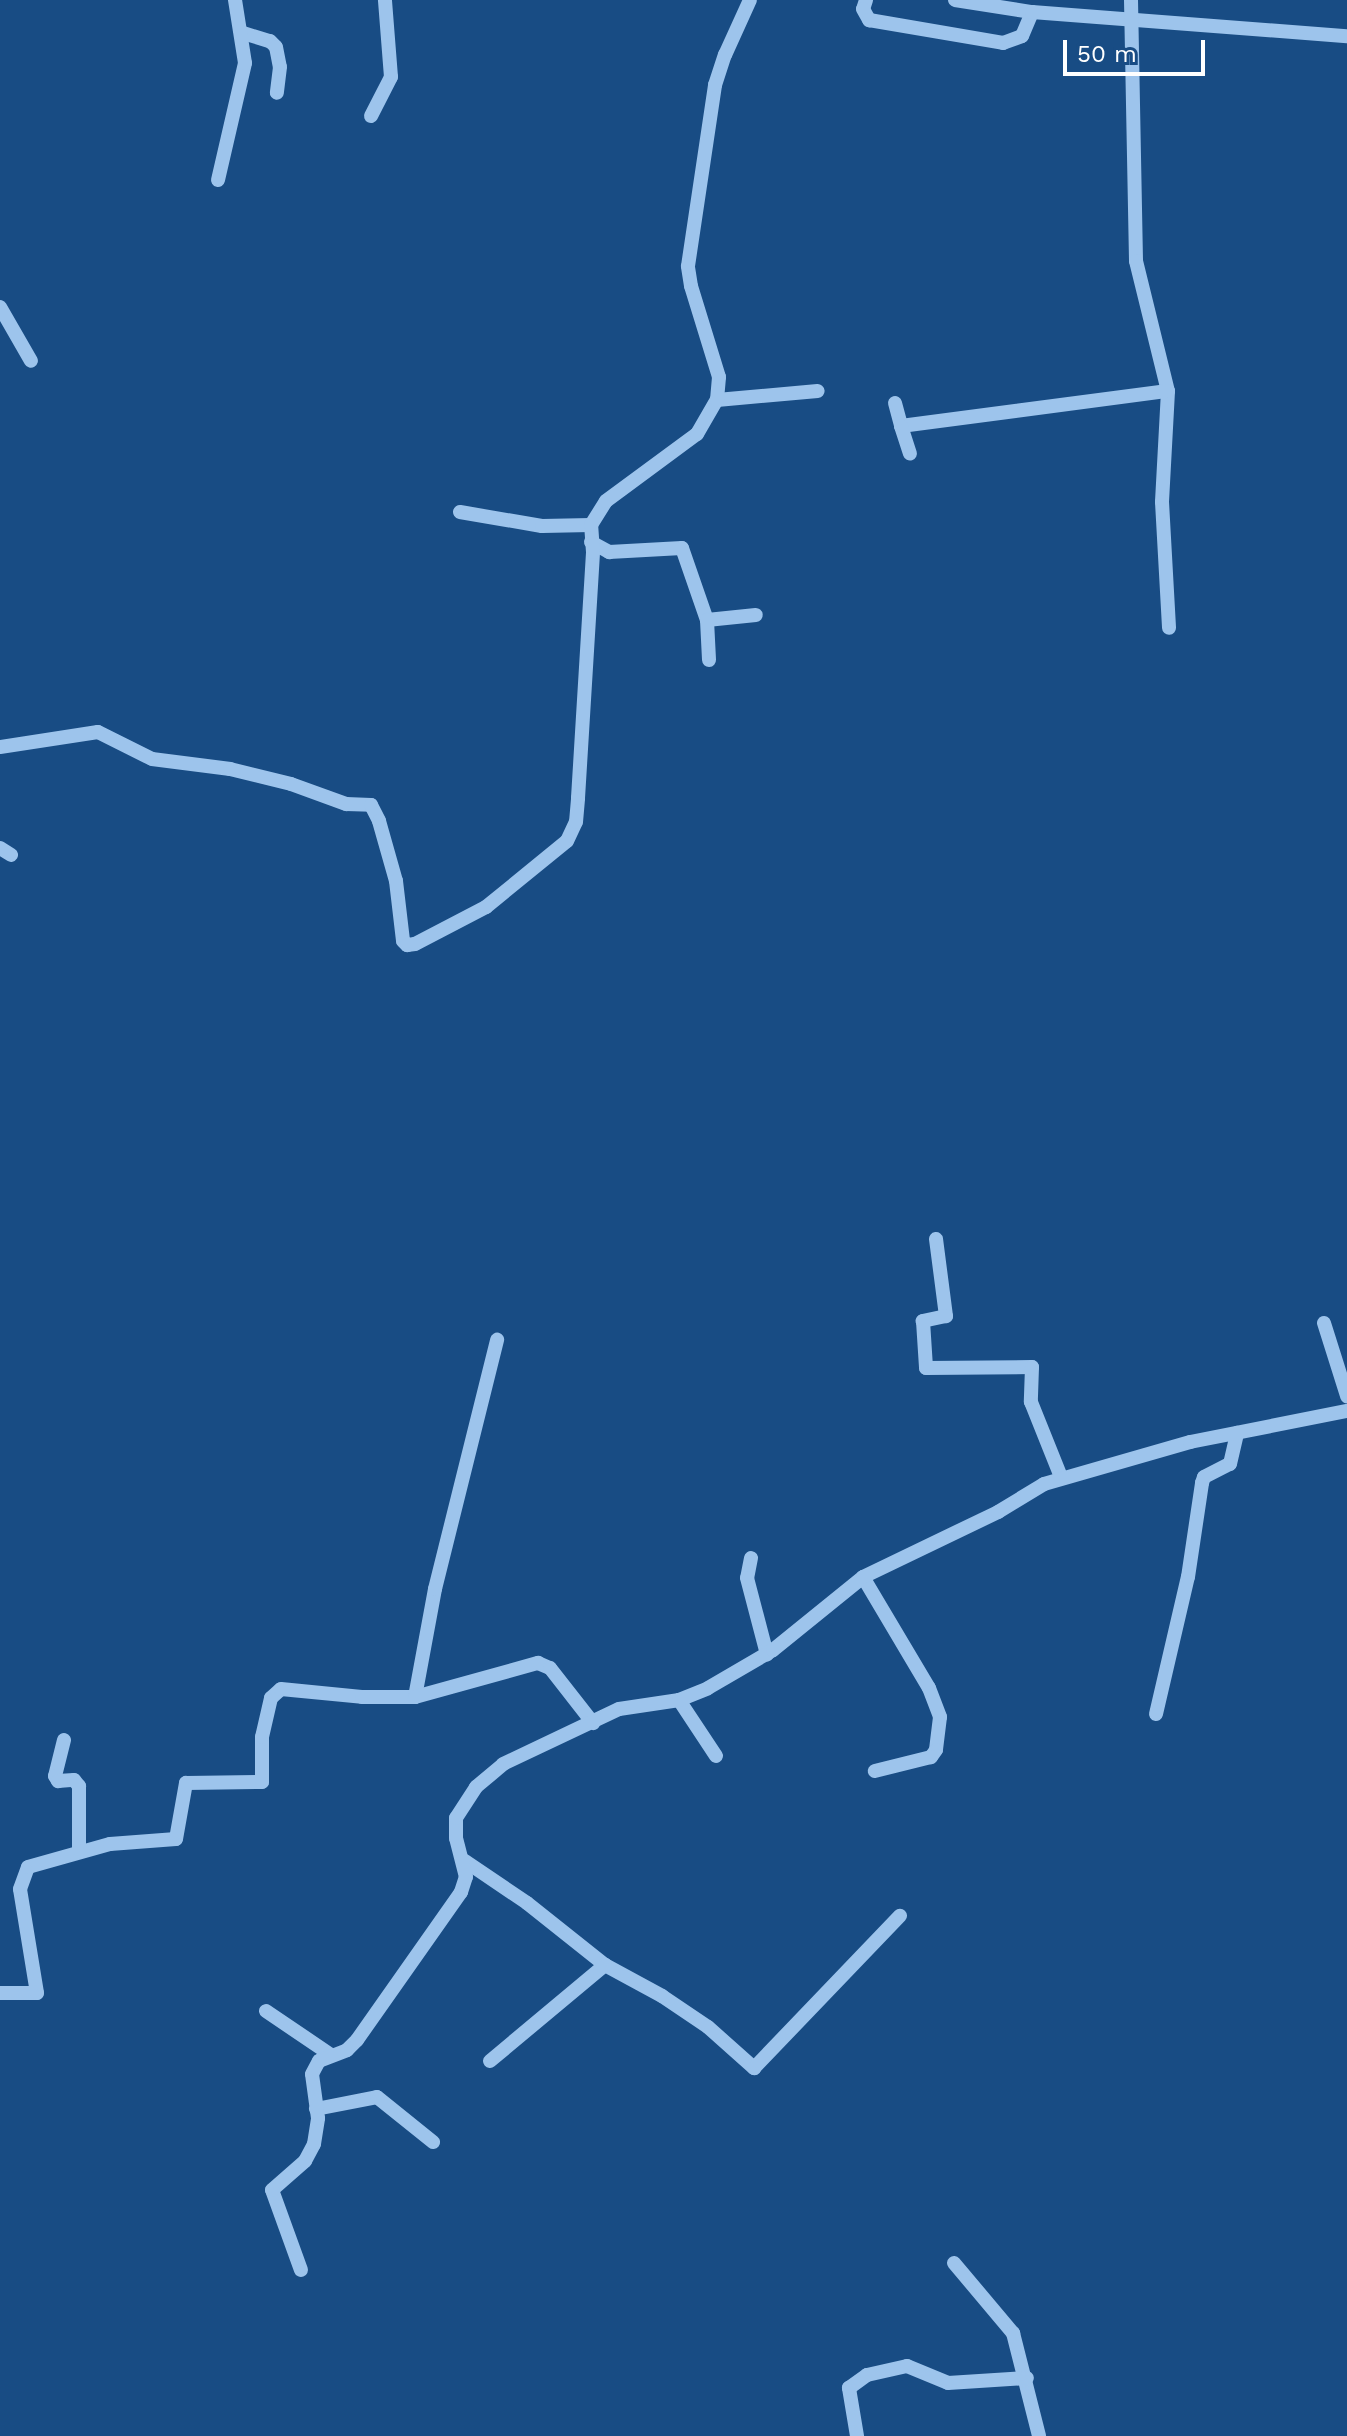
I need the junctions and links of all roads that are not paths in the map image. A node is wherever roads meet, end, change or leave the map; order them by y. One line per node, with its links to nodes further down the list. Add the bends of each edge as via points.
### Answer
1 (235, 0): 9 (street)
2 (385, 0): 12 (street, via 391,77)
3 (750, 0): 18 (street, via 715,85 688,266 719,377)
4 (866, 0): 7 (street, via 863,9 869,20 1003,43 1022,36)
5 (955, 0): 7 (street)
6 (1131, 0): 8 (street)
7 (1032, 12): 8 (street)
8 (1133, 18): 10 (street); 17 (street, via 1136,261)
9 (243, 33): 11 (street, via 276,47); 13 (street, via 245,63)
10 (1347, 36)
11 (277, 93)
12 (371, 116)
13 (218, 180)
14 (0, 307): 15 (street)
15 (31, 361)
16 (818, 391): 18 (street)
17 (1168, 391): 20 (street); 27 (street, via 1162,502)
18 (717, 400): 23 (street, via 697,434 606,501)
19 (895, 403): 20 (street)
20 (901, 426): 21 (street)
21 (910, 454)
22 (460, 512): 23 (street, via 542,526)
23 (591, 525): 24 (street)
24 (591, 542): 26 (street, via 609,552 682,548); 29 (street, via 578,798 571,836 501,898 415,944 403,941 396,881 371,805 346,804 230,769 152,759 98,732)
25 (756, 615): 26 (street)
26 (707, 620): 28 (street)
27 (1169, 628)
28 (709, 660)
29 (0, 747)
30 (936, 1239): 36 (street, via 946,1316 923,1321 926,1368 1032,1367 1031,1402)
31 (1324, 1323): 33 (street)
32 (497, 1340): 40 (street, via 435,1589)
33 (1347, 1396)
34 (1347, 1411): 35 (street)
35 (1237, 1433): 36 (street); 42 (street, via 1230,1464 1202,1483 1188,1577)
36 (1061, 1477): 38 (street)
37 (751, 1558): 39 (street, via 747,1578)
38 (863, 1577): 39 (street); 46 (street, via 929,1688 940,1717 931,1757)
39 (767, 1654): 41 (street)
40 (415, 1697): 43 (street, via 538,1663 550,1668); 47 (street, via 281,1689 271,1698 262,1737 262,1782 186,1783 176,1839)
41 (679, 1700): 43 (street, via 619,1709); 45 (street)
42 (1156, 1714)
43 (593, 1723): 48 (street, via 503,1764 476,1787 456,1818 456,1838)
44 (64, 1740): 47 (street, via 55,1776 79,1786)
45 (716, 1756)
46 (875, 1771)
47 (79, 1852): 51 (street, via 28,1867 23,1874 20,1889 37,1993)
48 (465, 1861): 50 (street); 53 (street, via 461,1892 430,1941 357,2040)
49 (900, 1916): 50 (street, via 754,2068 708,2027)
50 (605, 1965): 54 (street)
51 (0, 1993)
52 (266, 2011): 53 (street)
53 (331, 2055): 55 (street, via 319,2061 312,2074)
54 (490, 2061)
55 (316, 2109): 56 (street, via 377,2097); 58 (street, via 318,2132 310,2152 272,2190)
56 (433, 2142)
57 (954, 2263): 59 (street, via 1007,2322)
58 (301, 2270)
59 (1027, 2378): 60 (street, via 948,2383 907,2366 867,2375 849,2388); 61 (street)
60 (857, 2436)
61 (1039, 2436)

